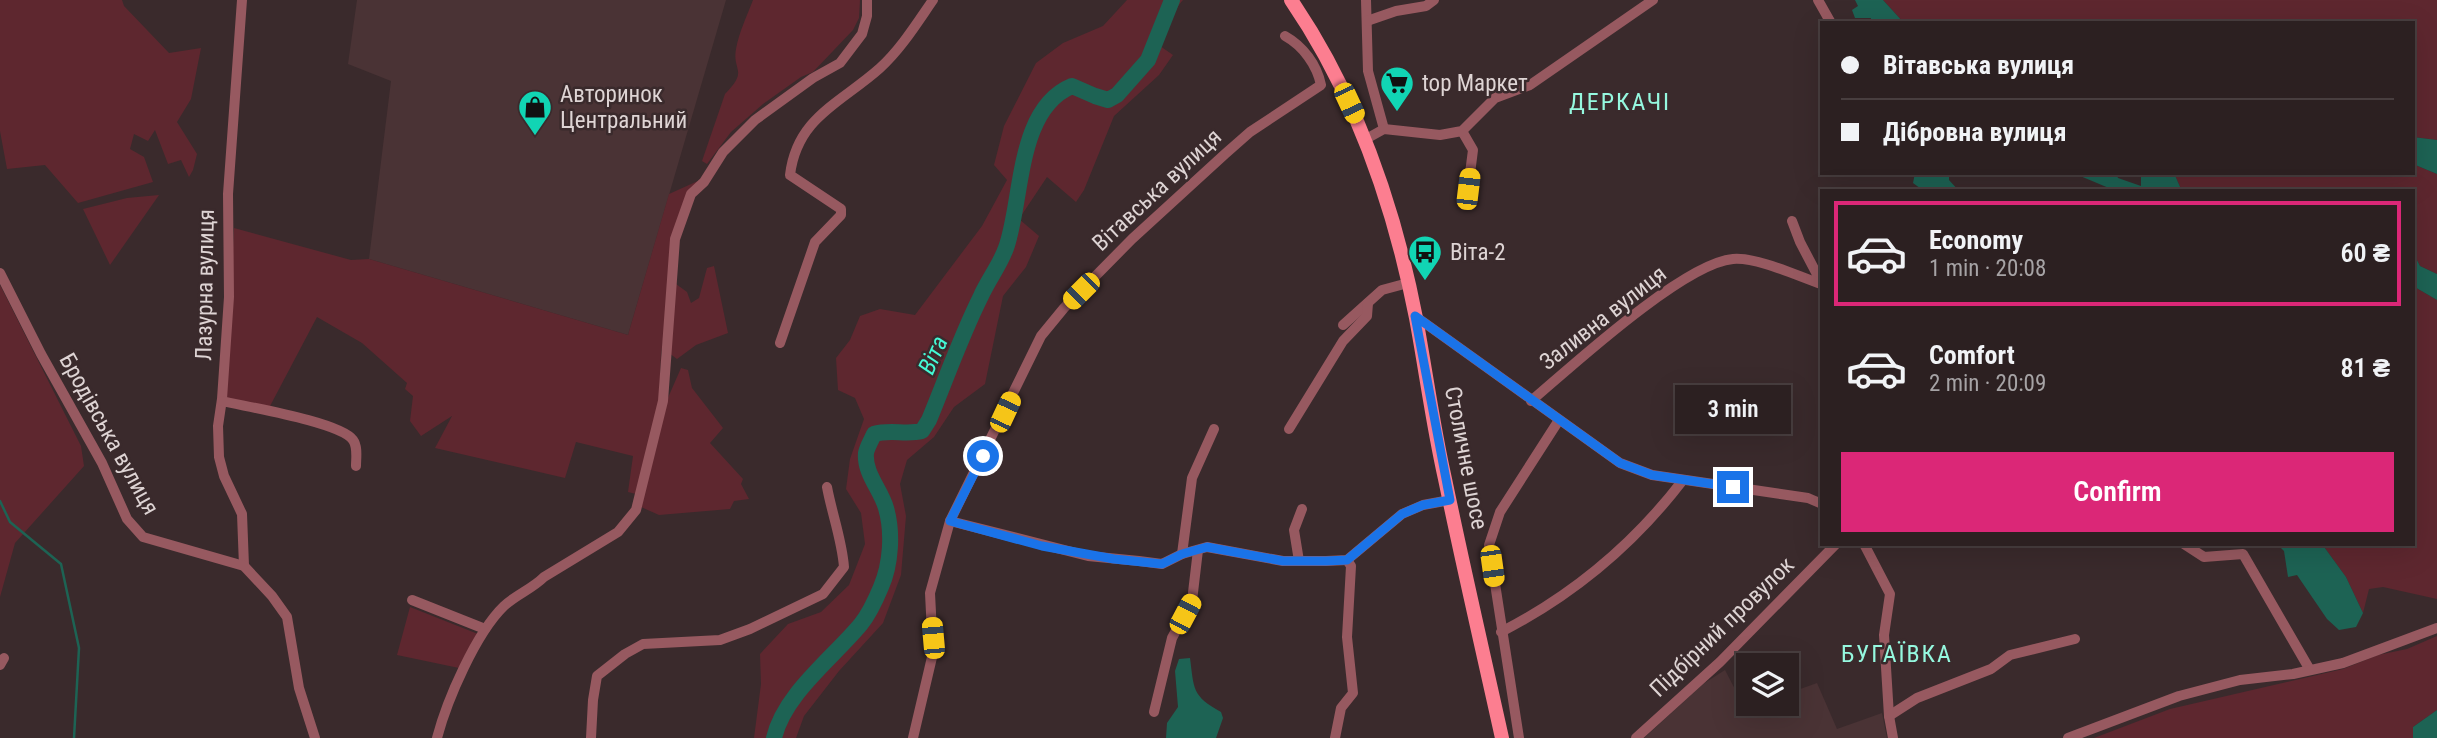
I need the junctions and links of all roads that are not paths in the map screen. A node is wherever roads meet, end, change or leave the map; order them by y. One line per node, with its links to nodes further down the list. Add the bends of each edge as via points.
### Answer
1 (242, 0): 25 (street, Лазурна вулиця, via 228,194 229,297)
2 (867, 0): 47 (street, via 862,34 840,63 755,120 691,194 675,239 663,401 636,510 618,532 520,593)
3 (933, 0): 24 (street, via 882,66 805,130 792,157 790,174 841,209 841,215 815,242)
4 (1291, 0): 14 (main road, Столичне шосе, via 1332,67)
5 (1366, 0): 9 (street)
6 (1434, 0): 9 (street)
7 (1653, 0): 13 (street, via 1530,85 1495,98)
8 (1818, 0): 10 (street)
9 (1367, 21): 12 (street, via 1368,71)
10 (1830, 21)
11 (1285, 36): 36 (street, Вітавська вулиця, via 1298,44 1321,85 1250,132 1064,308 1041,336)
12 (1384, 129): 13 (street, via 1440,135); 14 (street)
13 (1462, 131): 15 (street, via 1473,150)
14 (1366, 139): 19 (main road, Столичне шосе, via 1393,219)
15 (1468, 189)
16 (1791, 221): 18 (street)
17 (0, 273): 44 (street, Бродівська вулиця, via 132,527 143,537)
18 (1820, 280)
19 (1408, 283): 21 (street, via 1382,290); 22 (main road, Столичне шосе)
20 (1820, 283): 26 (street, Заливна вулиця, via 1751,260 1723,262 1654,300)
21 (1368, 303): 23 (street); 29 (street, via 1367,316 1343,341)
22 (1415, 316): 26 (street); 33 (main road, Столичне шосе)
23 (1343, 326)
24 (780, 343)
25 (222, 401): 30 (street, via 332,426 352,438); 44 (street, Лазурна вулиця, via 219,457 242,514)
26 (1531, 401): 27 (street)
27 (1559, 420): 31 (street, via 1620,463); 48 (street, via 1500,512 1489,545)
28 (1214, 429): 41 (street, via 1192,478)
29 (1289, 429)
30 (356, 467)
31 (1683, 480): 34 (street); 48 (street, via 1660,510 1596,572 1541,611)
32 (827, 487): 55 (street, via 844,567 823,594 720,640 643,644 625,654 597,676)
33 (1450, 500): 42 (street, via 1402,514); 58 (main road, Столичне шосе)
34 (1820, 503)
35 (1302, 509): 43 (street, via 1294,530)
36 (950, 521): 41 (street, via 1088,556 1162,564); 56 (street, Вітавська вулиця, via 930,593 933,653)
37 (1834, 546): 60 (street, Підбірний провулок, via 1720,662)
38 (1865, 546): 52 (street, via 1890,594 1884,635)
39 (2187, 546): 50 (street, via 2204,557 2243,554)
40 (1198, 550): 41 (street); 43 (street, via 1207,547); 51 (street, via 1192,601 1172,638)
41 (1182, 554)
42 (1347, 560): 43 (street); 57 (street, via 1351,566 1347,636 1353,693 1341,708)
43 (1299, 561)
44 (244, 566): 53 (street, via 287,617 299,688)
45 (412, 600): 47 (street)
46 (2437, 628): 50 (street, via 2343,663)
47 (485, 629): 54 (street)
48 (1501, 632): 59 (street)
49 (2075, 639): 52 (street, via 2010,655 1991,669 1917,698)
50 (2310, 670): 62 (street, via 2240,680 2179,696)
51 (1154, 712)
52 (1889, 716): 61 (street)
53 (315, 738)
54 (438, 738)
55 (591, 738)
56 (913, 738)
57 (1335, 738)
58 (1502, 738)
59 (1520, 738)
60 (1636, 738)
61 (1893, 738)
62 (2068, 738)

